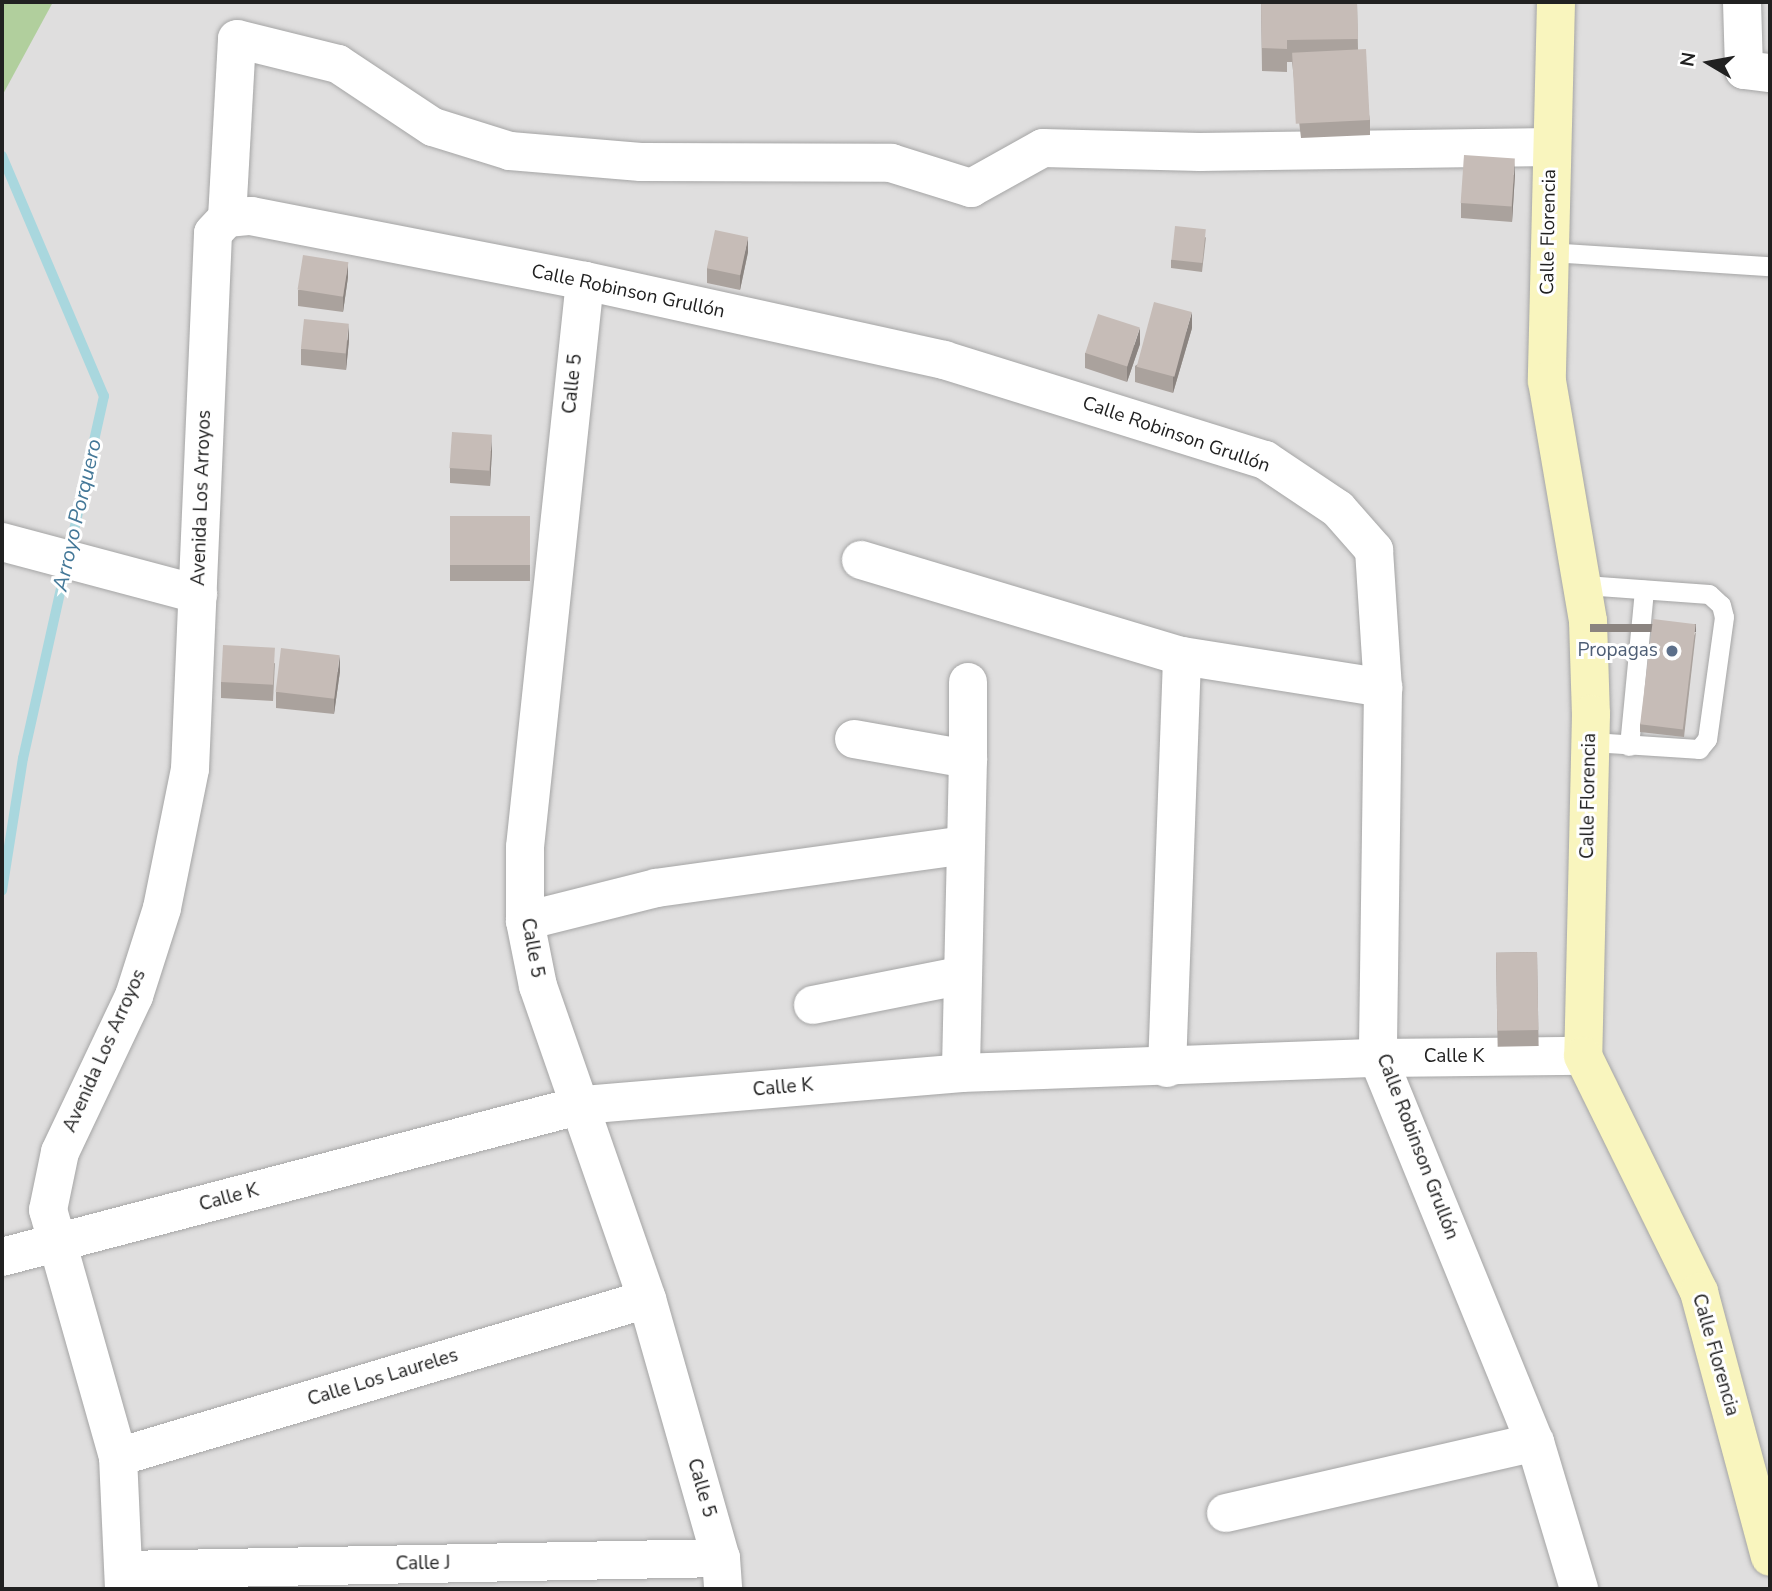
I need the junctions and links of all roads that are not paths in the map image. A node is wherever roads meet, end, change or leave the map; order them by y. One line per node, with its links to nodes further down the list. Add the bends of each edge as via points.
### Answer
1 (1556, 2): 4 (street, Calle Florencia)
2 (1742, 2): 3 (street, via 1744,70)
3 (1770, 73)
4 (1550, 147): 5 (street, via 1200,152 1043,148 971,188 891,163 628,161 510,151 433,127 338,64 237,39); 6 (street, Calle Florencia)
5 (227, 218): 8 (street, Calle Robinson Grullón, via 251,216); 13 (street, Avenida Los Arroyos, via 213,233)
6 (1549, 252): 7 (lane); 11 (street, Calle Florencia, via 1547,381)
7 (1768, 266)
8 (585, 281): 16 (street, Calle Robinson Grullón, via 944,359 1265,460 1338,509 1374,550); 22 (street, Calle 5, via 525,846)
9 (2, 542): 13 (street)
10 (861, 560): 14 (street)
11 (1585, 585): 12 (lane); 18 (street, Calle Florencia)
12 (1644, 590): 19 (lane); 19 (lane, via 1709,594 1721,605 1724,617 1707,739 1699,748)
13 (198, 594): 30 (street, Avenida Los Arroyos, via 190,769 162,908 134,996 60,1152 48,1210)
14 (1182, 656): 16 (street); 27 (street)
15 (968, 682): 20 (street)
16 (1382, 688): 26 (street, Calle Robinson Grullón)
17 (854, 739): 20 (street)
18 (1590, 743): 19 (lane); 25 (street, Calle Florencia)
19 (1629, 746)
20 (968, 759): 21 (street)
21 (964, 845): 22 (street, via 656,888); 23 (street)
22 (525, 922): 29 (street, Calle 5, via 538,986)
23 (960, 976): 24 (street); 28 (street)
24 (813, 1005)
25 (1583, 1056): 26 (street, Calle K); 36 (street, Calle Florencia, via 1699,1292)
26 (1378, 1058): 27 (street, Calle K); 33 (street, Calle Robinson Grullón)
27 (1167, 1068): 28 (street, Calle K)
28 (961, 1073): 29 (street, Calle K)
29 (582, 1105): 30 (street, Calle K); 32 (street, Calle 5)
30 (57, 1244): 31 (street, Calle K); 34 (street, Avenida Los Arroyos)
31 (2, 1257)
32 (647, 1298): 34 (street, Calle Los Laureles); 37 (street, Calle 5)
33 (1535, 1442): 35 (street); 39 (street, Calle Robinson Grullón)
34 (118, 1457): 38 (street, Avenida Los Arroyos)
35 (1226, 1513)
36 (1770, 1557)
37 (722, 1574): 38 (street, Calle J)
38 (124, 1580)
39 (1579, 1589)

